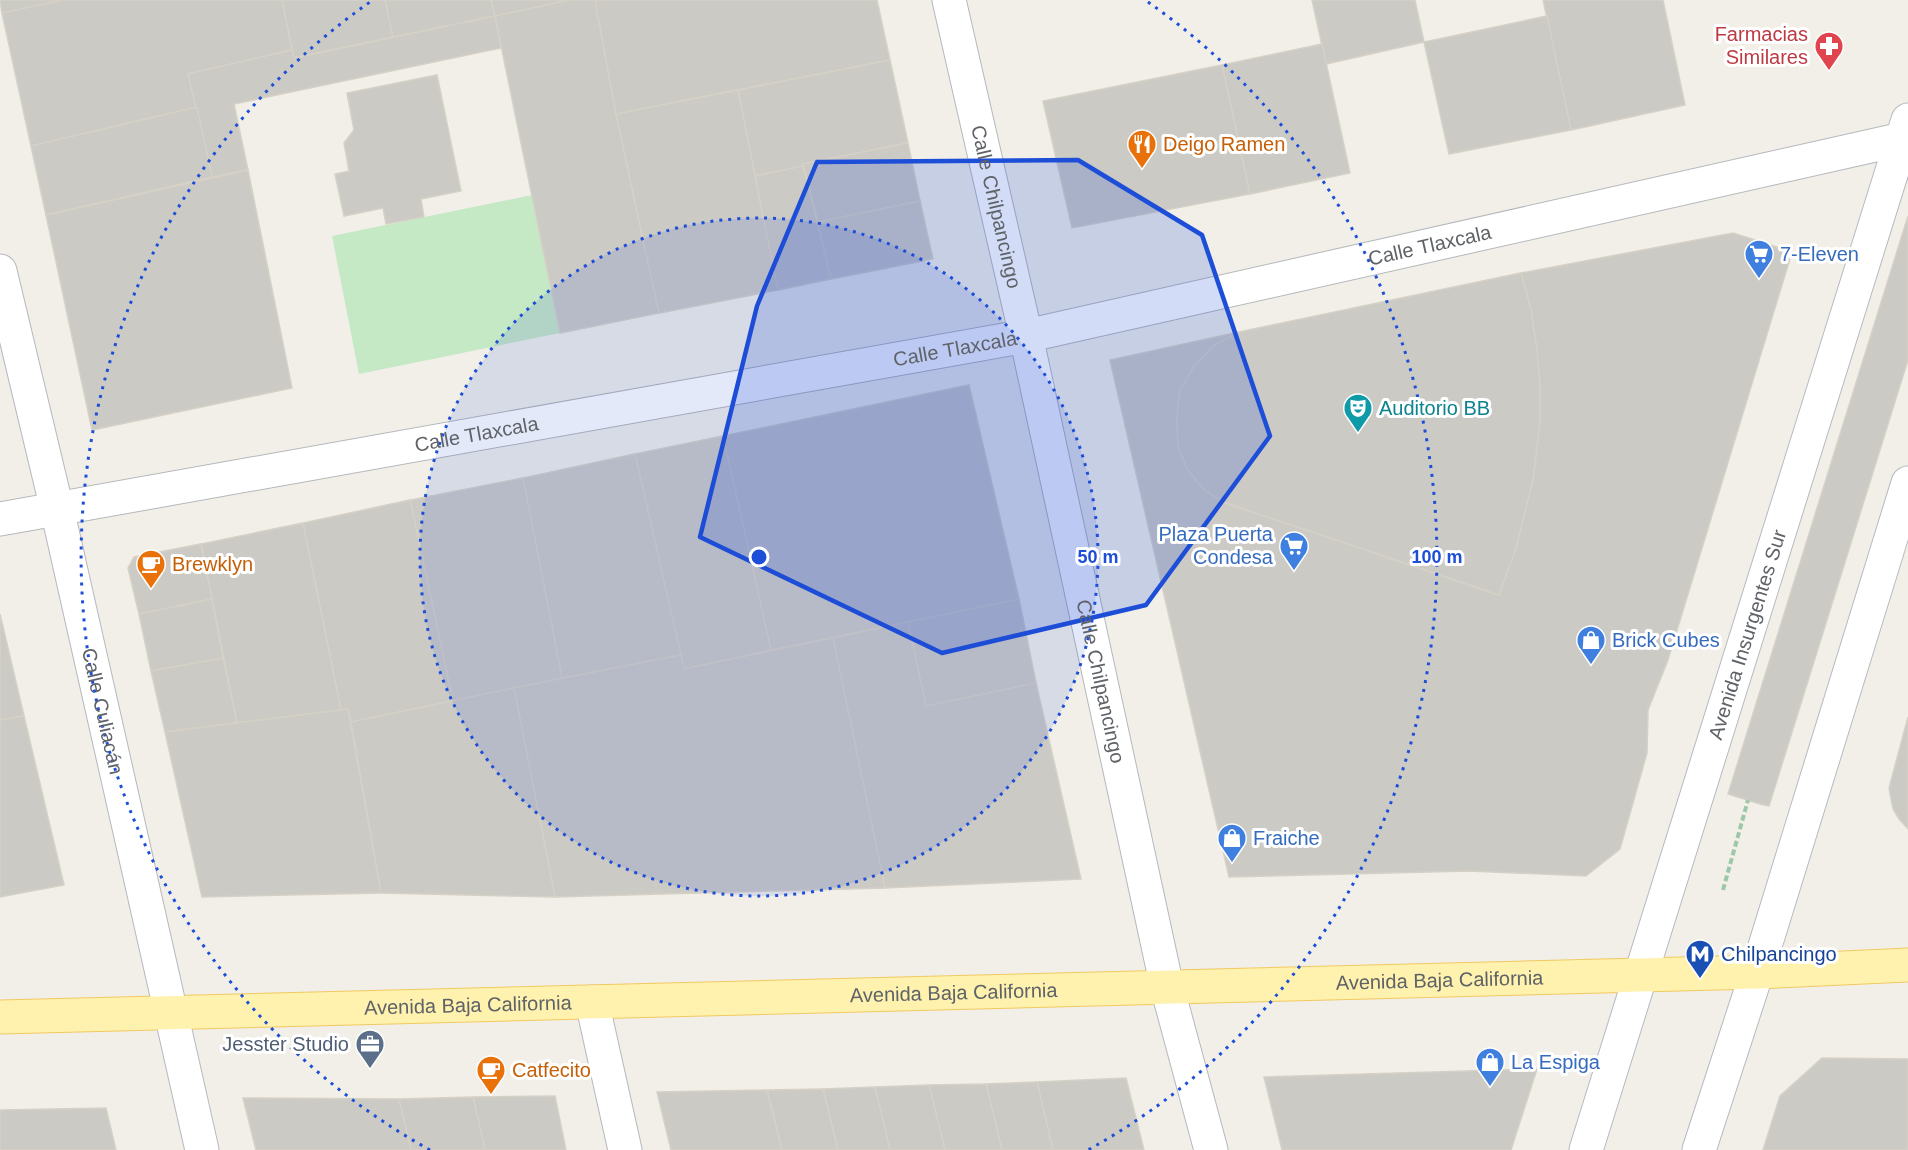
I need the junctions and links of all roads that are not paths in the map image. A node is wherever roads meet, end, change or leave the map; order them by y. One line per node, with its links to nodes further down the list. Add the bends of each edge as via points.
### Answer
1 (949, 0): 4 (street, Calle Chilpancingo)
2 (1905, 130): 4 (street, Calle Tlaxcala); 10 (street, Avenida Insurgentes Sur)
3 (0, 271): 6 (street, Calle Culiacán)
4 (1026, 336): 6 (street, Calle Tlaxcala); 11 (street, Calle Chilpancingo)
5 (1908, 483): 9 (street)
6 (57, 509): 7 (street, Calle Tlaxcala); 13 (street, Calle Culiacán)
7 (0, 519)
8 (1908, 965): 9 (main road, Avenida Baja California)
9 (1757, 972): 10 (main road, Avenida Baja California); 19 (street)
10 (1640, 975): 11 (main road, Avenida Baja California); 18 (street, Avenida Insurgentes Sur)
11 (1167, 987): 12 (main road, Avenida Baja California); 17 (street, Calle Chilpancingo)
12 (592, 1002): 13 (main road, Avenida Baja California); 16 (street)
13 (172, 1012): 14 (main road, Avenida Baja California); 15 (street, Calle Culiacán)
14 (0, 1017)
15 (202, 1150)
16 (625, 1150)
17 (1211, 1150)
18 (1586, 1150)
19 (1699, 1150)

